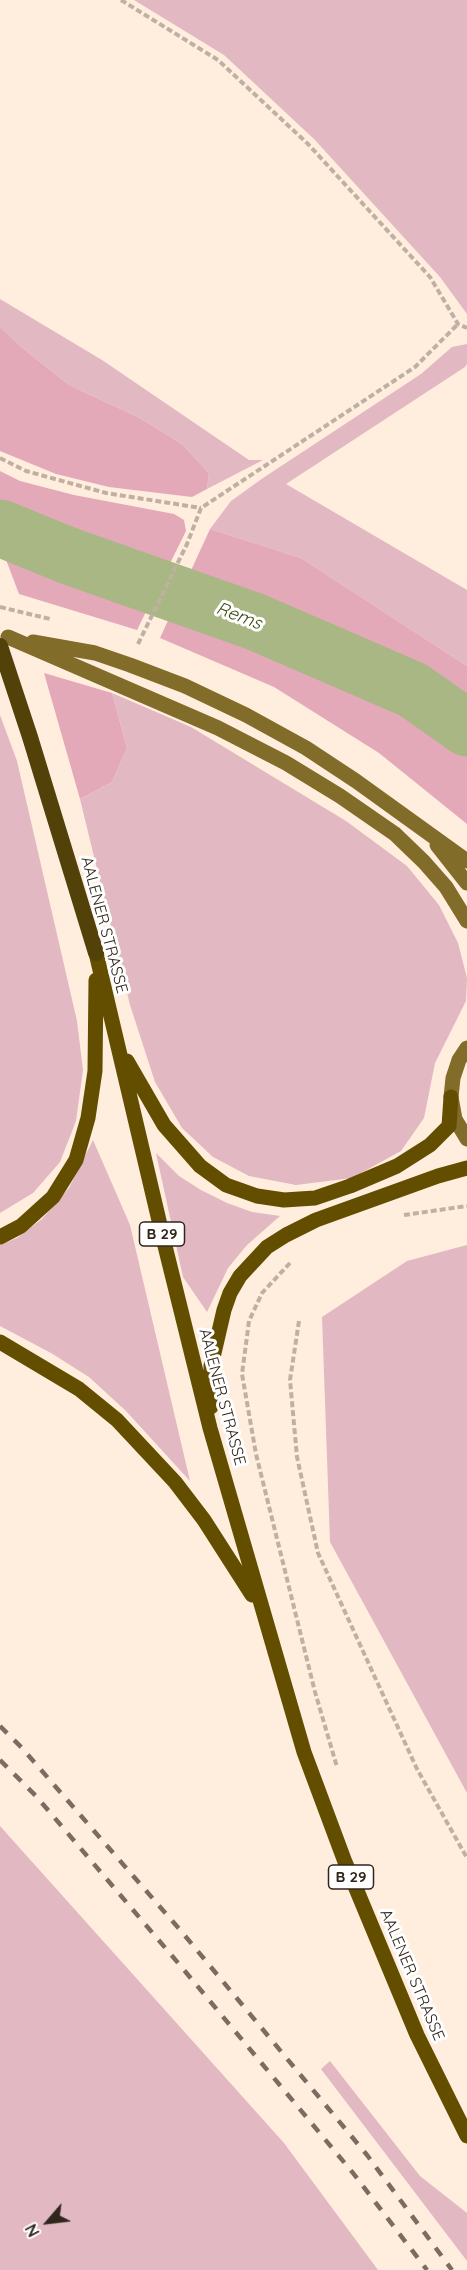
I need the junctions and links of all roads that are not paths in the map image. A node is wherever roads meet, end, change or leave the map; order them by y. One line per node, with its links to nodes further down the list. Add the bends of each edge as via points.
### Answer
1 (3, 640): 2 (main road, via 95,653 185,686 306,748); 5 (main road, via 218,728 286,763 395,834 446,887); 6 (highway, AALENER STRASSE / B 29)
2 (428, 833): 3 (main road); 4 (main road)
3 (467, 861)
4 (467, 883)
5 (467, 921)
6 (96, 953): 7 (main road, AALENER STRASSE / B 29); 12 (main road, via 95,1071 76,1160 53,1197 21,1226)
7 (116, 1039): 9 (main road, via 144,1095 178,1144 226,1185 257,1196 284,1200 315,1198 397,1166 430,1145 448,1126); 14 (main road, AALENER STRASSE / B 29)
8 (467, 1048): 9 (main road, via 453,1078)
9 (451, 1097): 10 (main road, via 455,1119)
10 (467, 1139)
11 (467, 1168): 14 (main road, via 316,1220 267,1247 240,1276 224,1310 211,1366)
12 (0, 1237)
13 (0, 1342): 15 (main road, via 79,1389 117,1420 181,1489)
14 (210, 1428): 15 (main road, AALENER STRASSE / B 29)
15 (261, 1608): 16 (main road, AALENER STRASSE / B 29, via 304,1752 345,1862 417,2034)
16 (467, 2136)

